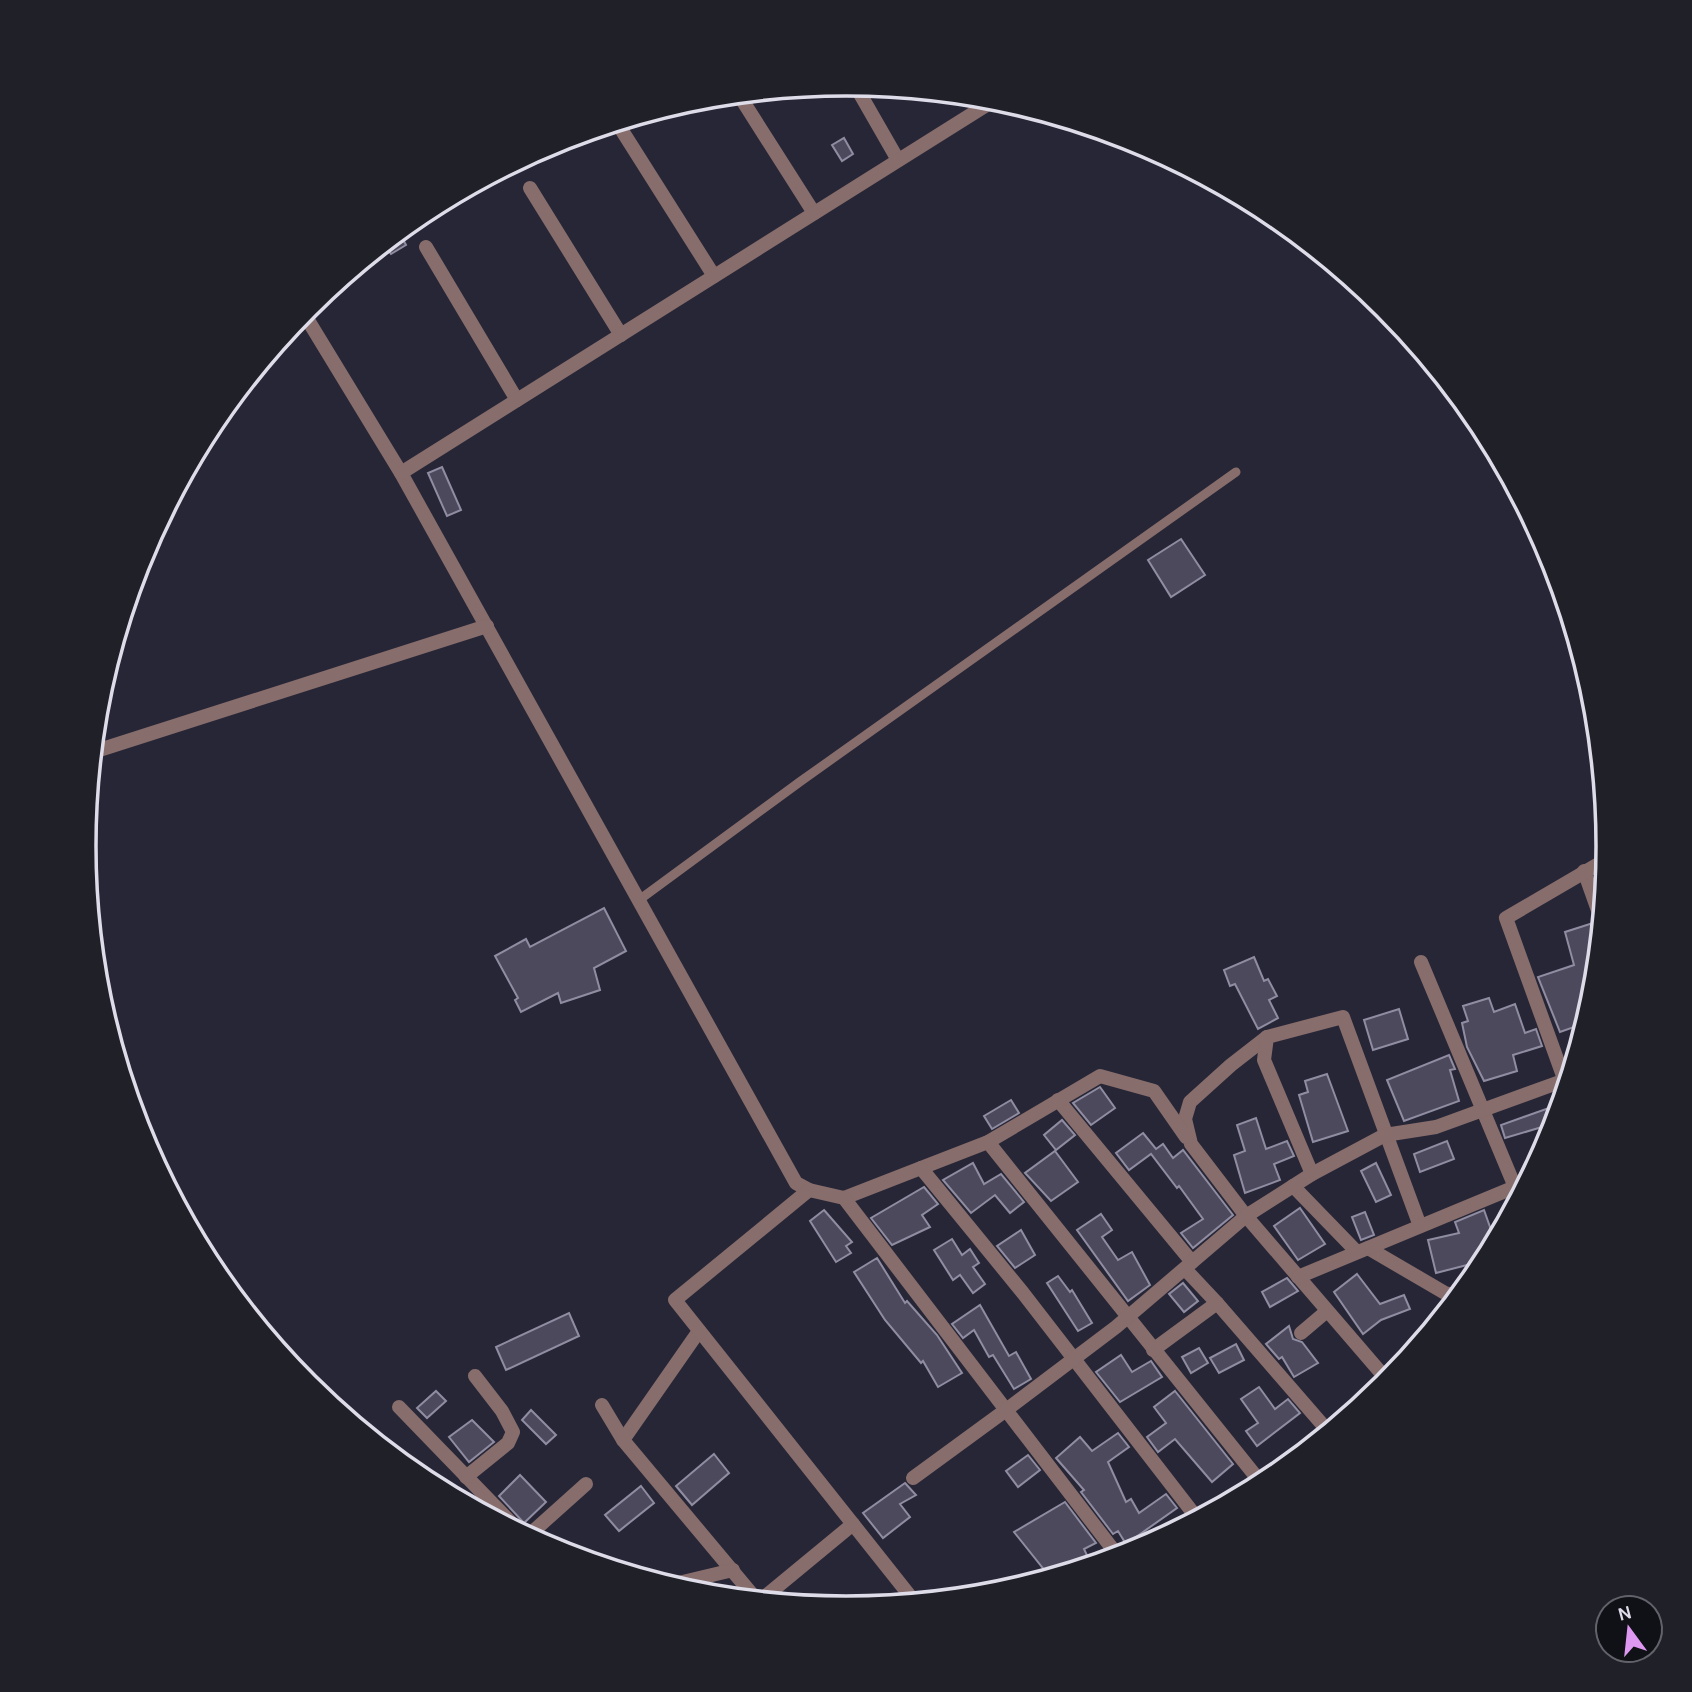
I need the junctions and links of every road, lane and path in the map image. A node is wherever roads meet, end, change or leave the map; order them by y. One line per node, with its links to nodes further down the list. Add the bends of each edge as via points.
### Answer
1 (862, 97): 5 (street)
2 (745, 104): 7 (street)
3 (980, 109): 5 (street)
4 (622, 131): 9 (street)
5 (898, 160): 7 (street)
6 (530, 188): 11 (street)
7 (814, 213): 9 (street)
8 (426, 247): 12 (street)
9 (714, 276): 11 (street)
10 (310, 323): 14 (street)
11 (621, 335): 12 (street)
12 (517, 400): 14 (street)
13 (1236, 472): 20 (lane)
14 (401, 473): 15 (street)
15 (487, 626): 16 (street); 20 (street)
16 (103, 749)
17 (1595, 865): 18 (street)
18 (1584, 871): 19 (street); 23 (street, via 1506,918)
19 (1594, 898)
20 (639, 900): 34 (street, via 796,1183)
21 (1421, 962): 26 (street)
22 (1267, 1037): 27 (street, via 1343,1017); 29 (street, via 1190,1102 1185,1119); 31 (street, via 1264,1060)
23 (1561, 1069)
24 (1557, 1084): 26 (street)
25 (1058, 1100): 28 (street); 29 (street, via 1100,1076 1154,1091); 40 (street)
26 (1483, 1111): 27 (street, via 1436,1127); 32 (street)
27 (1385, 1135): 31 (street); 38 (street)
28 (988, 1142): 30 (street); 45 (street)
29 (1191, 1144): 37 (street)
30 (921, 1168): 36 (street); 49 (street)
31 (1312, 1174): 33 (street)
32 (1516, 1183)
33 (1293, 1186): 37 (street); 39 (street)
34 (809, 1190): 36 (street); 46 (street, via 675,1300)
35 (1510, 1193): 38 (street)
36 (844, 1198): 54 (street)
37 (1246, 1216): 40 (street); 41 (street)
38 (1420, 1226): 39 (street)
39 (1363, 1250): 41 (street); 42 (street)
40 (1188, 1266): 43 (street); 45 (street)
41 (1298, 1277): 44 (street)
42 (1447, 1293)
43 (1217, 1303): 48 (street); 55 (street)
44 (1327, 1311): 47 (street); 50 (street)
45 (1127, 1318): 48 (street); 49 (street)
46 (699, 1331): 56 (street); 63 (street)
47 (1301, 1333)
48 (1153, 1350): 57 (street)
49 (1074, 1359): 54 (street); 62 (street)
50 (1380, 1372)
51 (475, 1376): 58 (street, via 513,1432 508,1443)
52 (602, 1405): 56 (street)
53 (398, 1408): 58 (street)
54 (1006, 1410): 59 (street); 65 (street)
55 (1322, 1425)
56 (623, 1440): 66 (street)
57 (1254, 1474)
58 (466, 1477): 61 (street)
59 (913, 1478)
60 (586, 1484): 64 (street)
61 (498, 1509)
62 (1192, 1510)
63 (853, 1524): 69 (street); 70 (street)
64 (536, 1528)
65 (1111, 1547)
66 (733, 1570): 67 (street); 68 (street)
67 (693, 1579)
68 (750, 1589)
69 (769, 1591)
70 (907, 1593)

